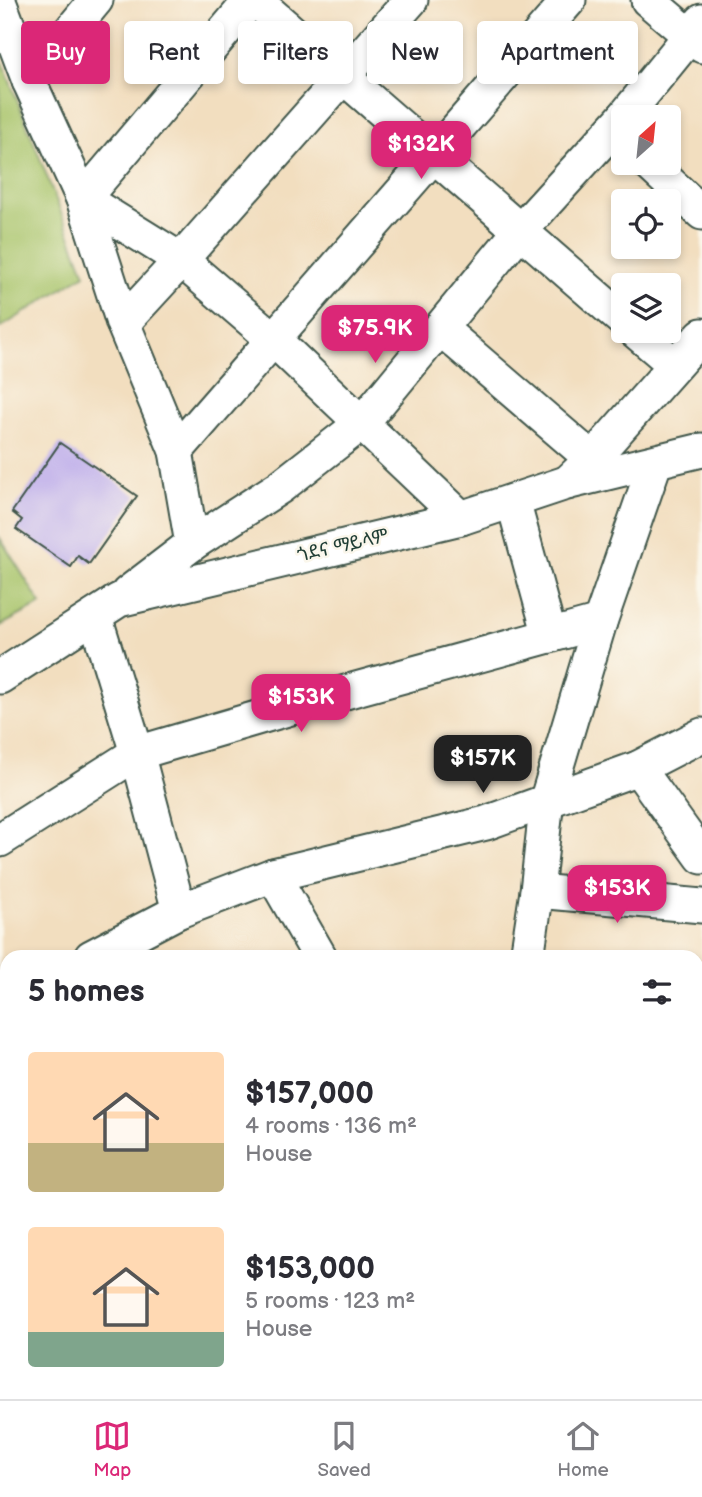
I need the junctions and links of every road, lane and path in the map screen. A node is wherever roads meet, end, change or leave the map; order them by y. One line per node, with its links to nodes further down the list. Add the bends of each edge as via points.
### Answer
1 (96, 0): 7 (street)
2 (253, 0): 8 (street); 19 (street)
3 (411, 0): 11 (street)
4 (569, 0): 17 (street)
5 (649, 0): 9 (street)
6 (0, 4): 10 (street)
7 (79, 21)
8 (278, 21)
9 (698, 34): 15 (street)
10 (21, 60)
11 (353, 66)
12 (30, 84): 19 (street)
13 (337, 84): 22 (street)
14 (353, 84): 17 (street)
15 (639, 105)
16 (611, 136): 21 (street)
17 (434, 156): 21 (street); 27 (street)
18 (661, 175): 20 (street)
19 (83, 199): 22 (street); 24 (street)
20 (702, 213)
21 (519, 232): 23 (street); 25 (street)
22 (181, 260): 24 (street); 27 (street)
23 (611, 310)
24 (122, 323): 32 (street)
25 (441, 329): 30 (street); 33 (street)
26 (702, 335): 29 (street)
27 (273, 339): 30 (street); 32 (street)
28 (649, 343): 29 (street)
29 (674, 364): 33 (street)
30 (362, 423): 37 (street); 38 (street, via 280,487)
31 (702, 450): 34 (street, ጎደና ማይላም)
32 (176, 451): 38 (street)
33 (592, 459): 35 (street)
34 (655, 463): 35 (street, ጎደና ማይላም); 40 (street)
35 (566, 484): 36 (street, ጎደና ማይላም)
36 (513, 501): 37 (street, ጎደና ማይላም); 41 (street)
37 (461, 518): 39 (street, ጎደና ማይላም)
38 (192, 544): 39 (street)
39 (107, 608): 42 (street, ጎደና ማይላም); 44 (street)
40 (600, 622): 41 (street); 46 (street)
41 (550, 636): 44 (street)
42 (0, 677)
43 (702, 735): 45 (street)
44 (137, 753): 47 (street); 52 (street)
45 (638, 768): 46 (street); 48 (street)
46 (547, 799): 49 (street, via 486,823); 50 (street)
47 (0, 840)
48 (702, 857)
49 (273, 875): 52 (street); 54 (street)
50 (537, 891): 51 (street); 55 (street)
51 (702, 906)
52 (179, 911): 53 (street)
53 (104, 950)
54 (316, 950)
55 (528, 950)

